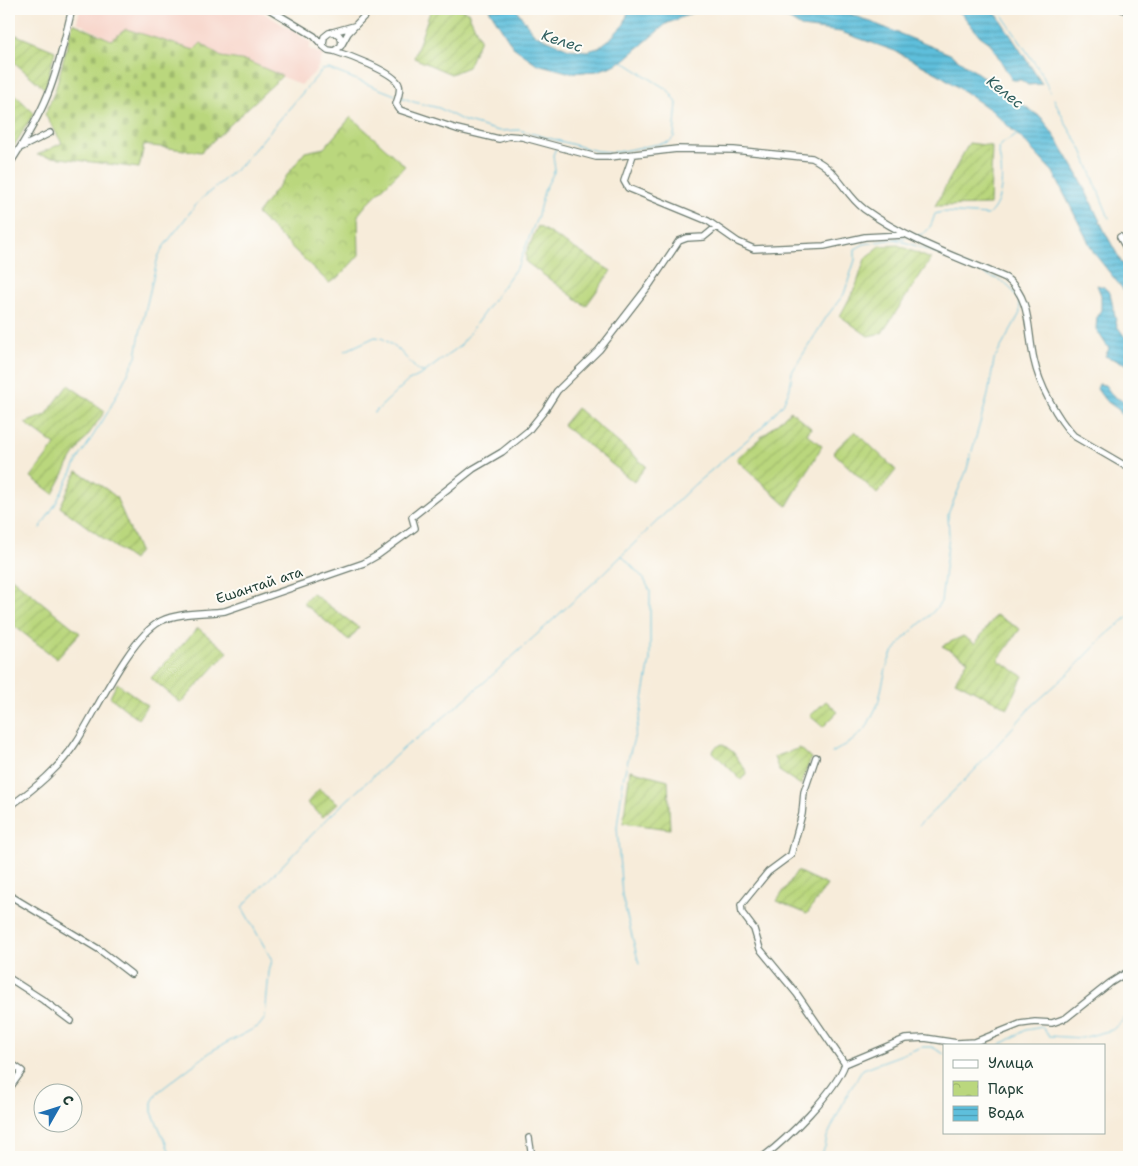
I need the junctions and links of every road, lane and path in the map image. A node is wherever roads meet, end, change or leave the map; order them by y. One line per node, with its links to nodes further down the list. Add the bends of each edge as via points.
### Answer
1 (72, 9): 14 (street, via 48,95)
2 (270, 9): 8 (street)
3 (371, 9): 6 (street)
4 (1122, 9): 5 (street)
5 (1129, 12)
6 (354, 26): 7 (street); 9 (street)
7 (330, 32): 8 (street); 9 (street, via 338,34); 10 (street, via 324,37)
8 (314, 36): 10 (street)
9 (342, 43): 11 (street); 12 (street)
10 (324, 46): 11 (street)
11 (334, 51): 12 (street)
12 (346, 55): 15 (street, via 393,76 399,83 396,104 400,110 499,139 522,136 596,156)
13 (50, 133): 14 (street)
14 (20, 148): 16 (street)
15 (633, 154): 17 (street, via 624,180 628,188); 18 (street, via 677,149 734,150 812,158 831,170 862,207)
16 (9, 165)
17 (716, 227): 18 (street, via 754,249 824,246 865,237); 23 (street, Ешантай ата, via 704,236 679,241 599,350 557,391 528,430 412,517 415,528 378,556 225,611 176,616 153,626 124,662 76,742 56,768)
18 (904, 234): 21 (street, via 1006,278 1016,286 1024,302 1038,375 1068,430)
19 (1120, 237): 20 (street)
20 (1129, 253)
21 (1129, 468)
22 (816, 757): 30 (street, via 804,792 791,855 768,872 742,905 742,914 754,930 760,949 797,994)
23 (9, 807)
24 (9, 894): 26 (street, via 100,950)
25 (1129, 972): 30 (street, via 1066,1018 1052,1023 1020,1024 975,1042 957,1044 925,1038 906,1039)
26 (131, 974)
27 (9, 978): 28 (street)
28 (71, 1021)
29 (9, 1062): 31 (street, via 22,1071)
30 (845, 1064): 34 (street, via 824,1097)
31 (9, 1089)
32 (529, 1138): 33 (street)
33 (532, 1157)
34 (763, 1157)

